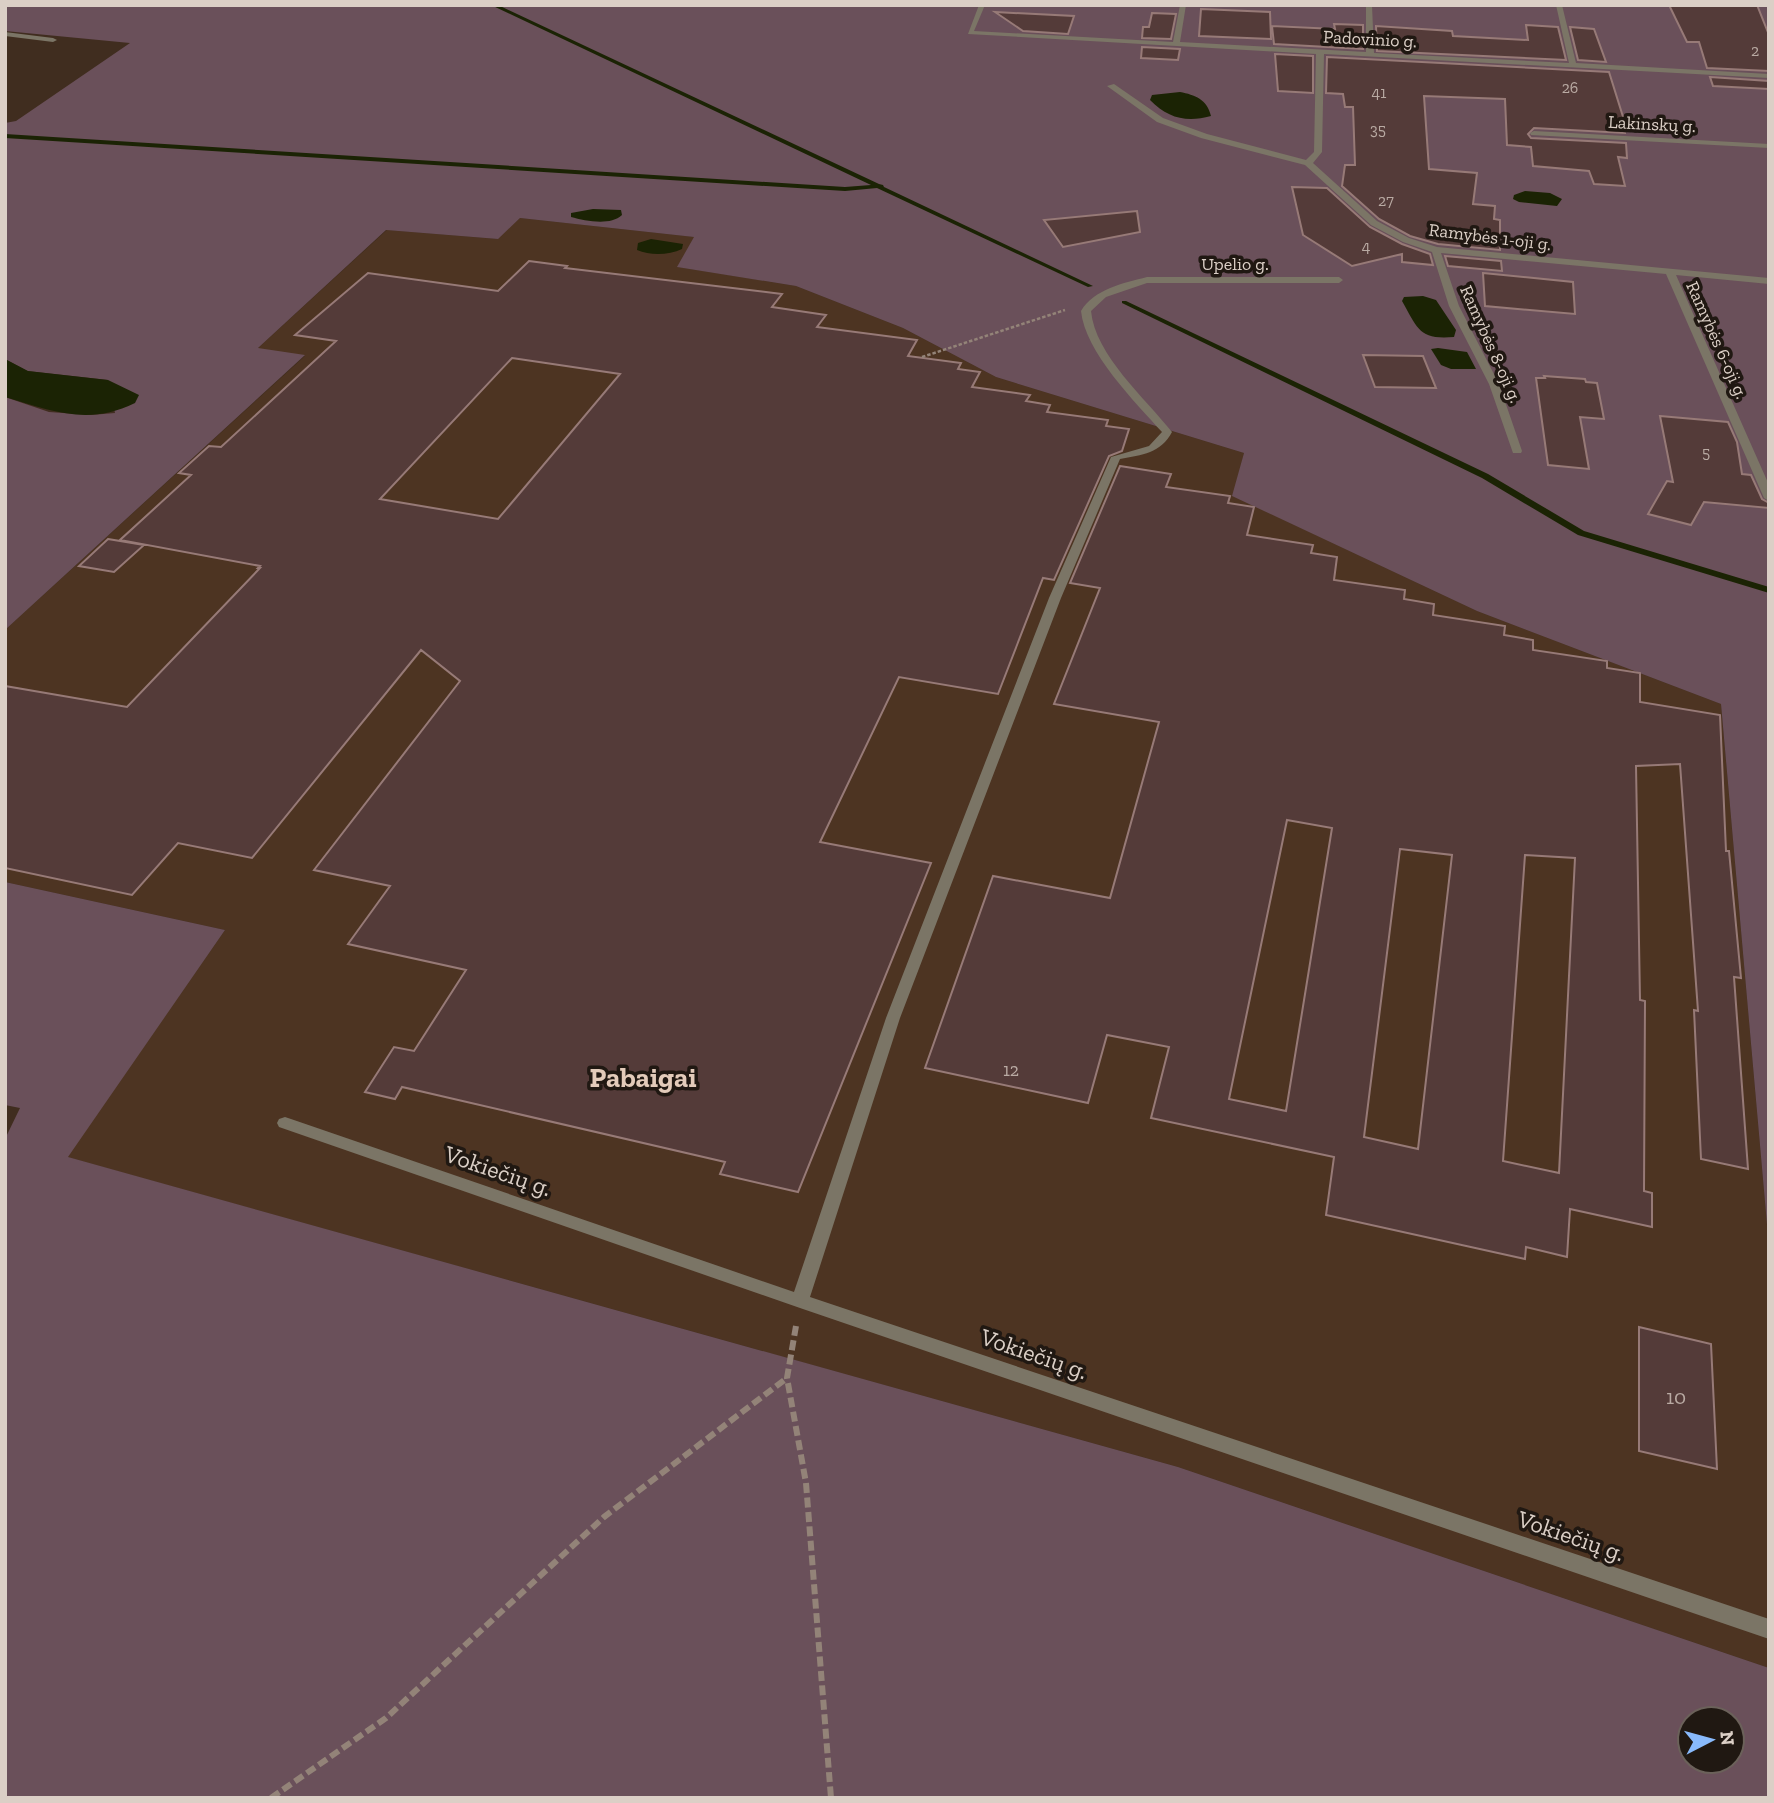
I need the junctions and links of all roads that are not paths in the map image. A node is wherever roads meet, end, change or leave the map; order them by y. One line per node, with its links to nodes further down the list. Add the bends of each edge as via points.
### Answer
1 (982, 5): 7 (street, Padovinio g., via 970,33)
2 (1183, 5): 7 (street)
3 (1369, 5): 9 (street)
4 (1559, 5): 10 (street)
5 (5, 34): 6 (street)
6 (53, 40)
7 (1176, 44): 8 (street, Padovinio g.)
8 (1320, 52): 9 (street, Padovinio g.); 15 (street, via 1318,152)
9 (1370, 54): 10 (street, Padovinio g.)
10 (1573, 66): 11 (street, Padovinio g.)
11 (1769, 76)
12 (1111, 86): 15 (street, via 1160,120)
13 (1534, 133): 14 (street, Lakinskų g.)
14 (1769, 146)
15 (1308, 163): 16 (street, Ramybės 1-oji g., via 1374,223)
16 (1436, 250): 17 (street, Ramybės 1-oji g.); 20 (street, Ramybės 8-oji g., via 1454,306 1494,384)
17 (1670, 272): 19 (street, Ramybės 1-oji g.); 21 (street, Ramybės 6-oji g.)
18 (1339, 280): 23 (street, Upelio g., via 1147,280 1093,301 1086,310 1098,346 1167,432 1155,448 1116,457 1055,598 893,1018)
19 (1769, 281)
20 (1517, 451)
21 (1769, 498)
22 (285, 1124): 23 (street, Vokiečių g.)
23 (800, 1301): 24 (street, Vokiečių g.)
24 (1769, 1629)

